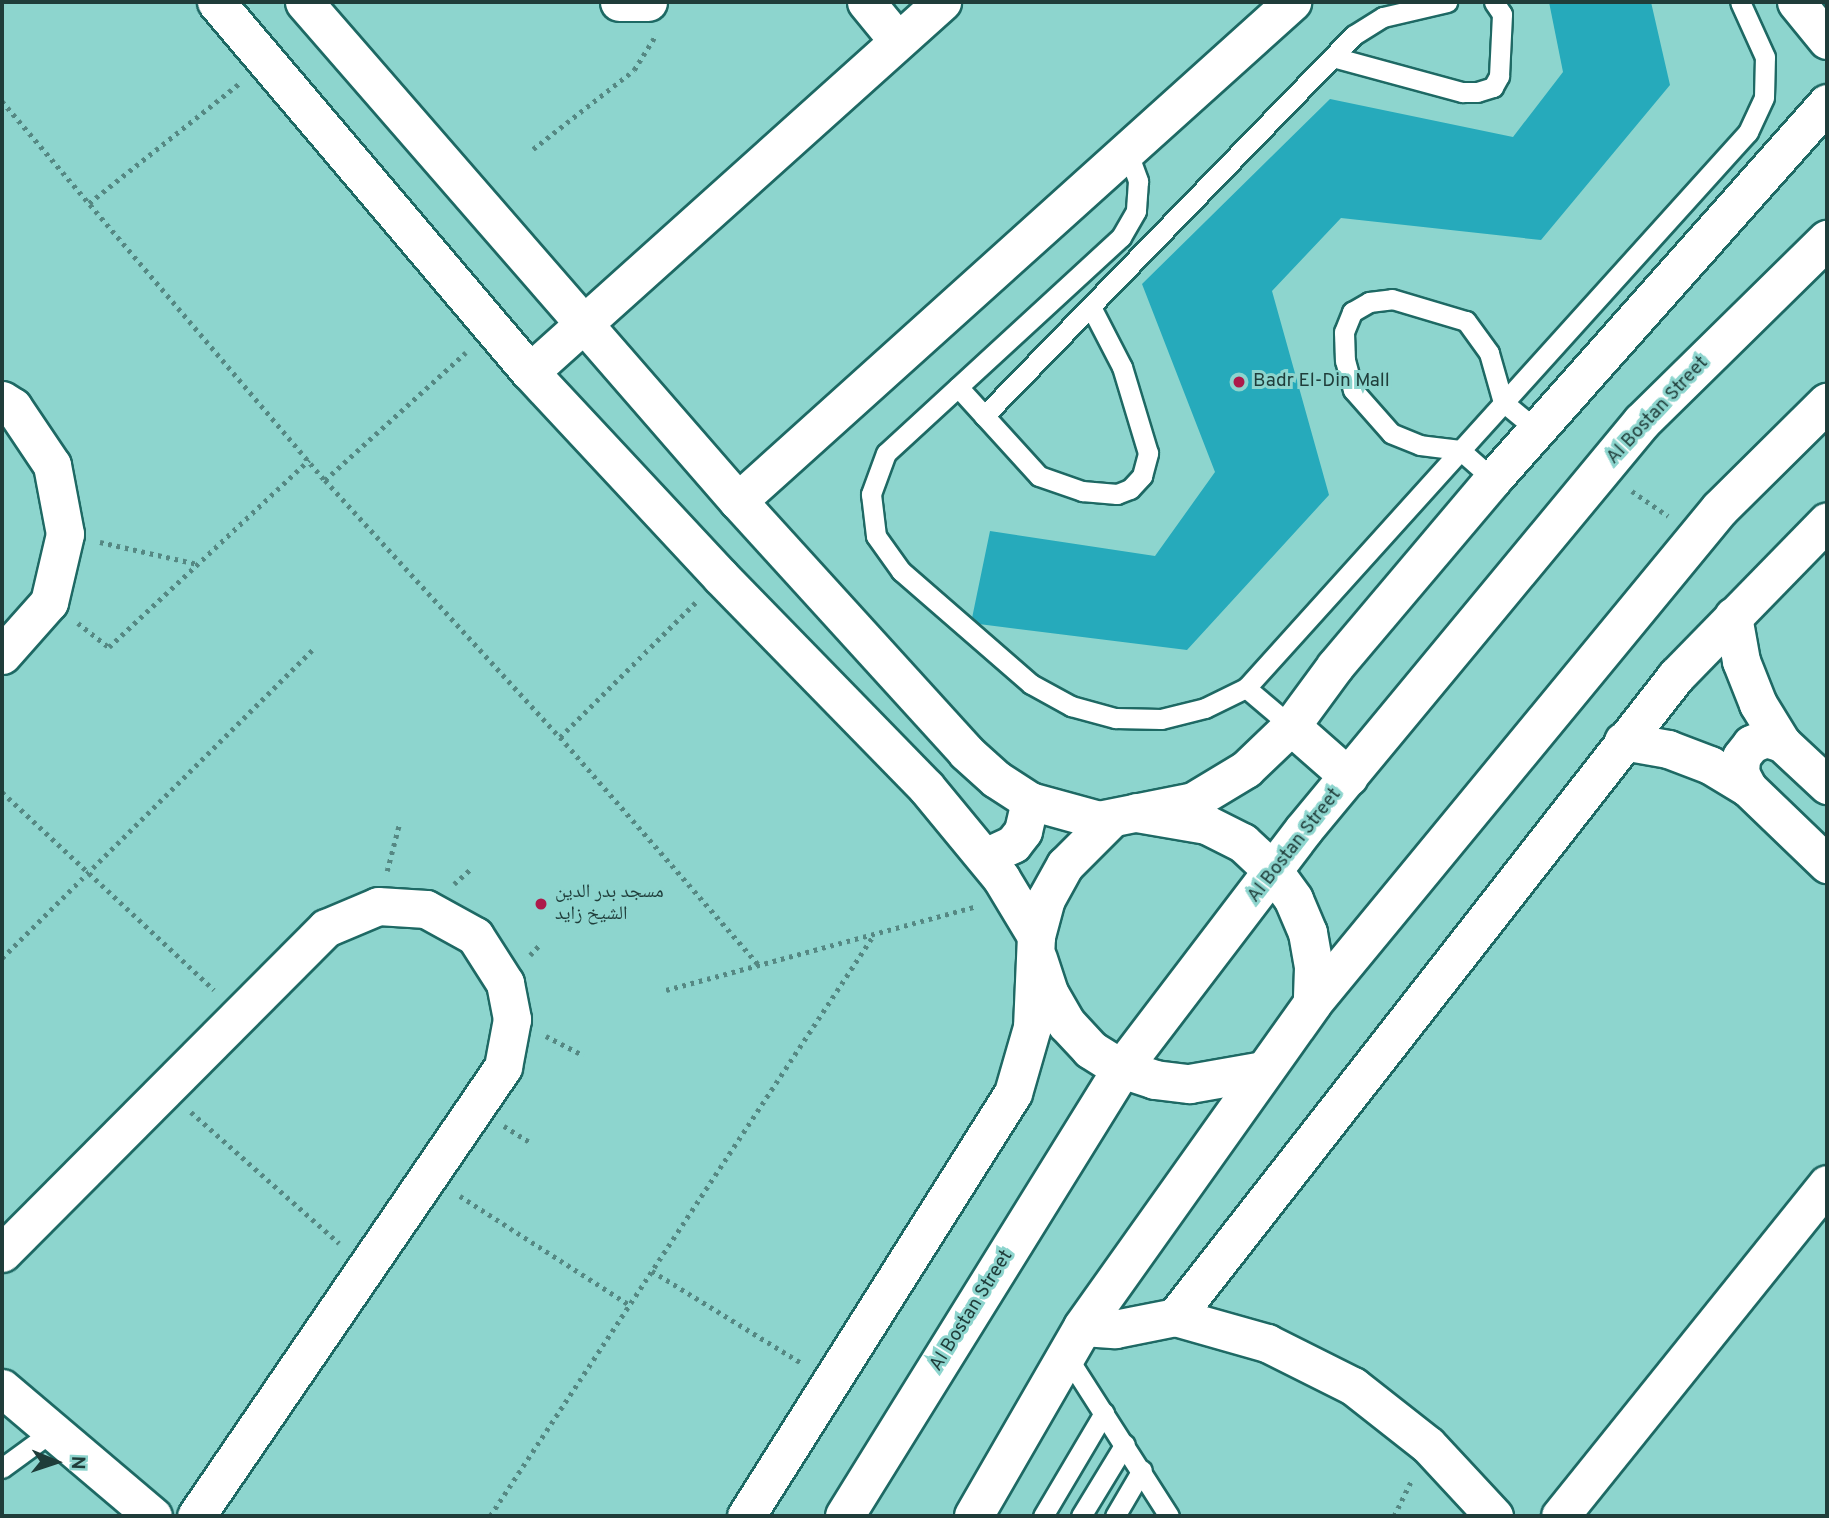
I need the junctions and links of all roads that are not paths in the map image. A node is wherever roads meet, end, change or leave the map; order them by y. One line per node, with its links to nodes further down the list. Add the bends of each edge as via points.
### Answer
1 (216, 2): 20 (street)
2 (304, 2): 19 (street)
3 (619, 2): 11 (street)
4 (866, 2): 13 (street)
5 (942, 2): 13 (street)
6 (1292, 2): 16 (street)
7 (1447, 2): 14 (lane, via 1367,25)
8 (1494, 2): 14 (lane, via 1502,14 1499,76 1493,87 1462,92)
9 (1740, 2): 23 (lane, via 1765,57 1764,97 1748,132)
10 (1796, 2): 12 (street)
11 (651, 14)
12 (1827, 40)
13 (898, 41): 19 (street)
14 (1333, 57): 18 (lane)
15 (1827, 103): 26 (street)
16 (1128, 153): 21 (lane, via 1138,181 1136,211 1121,237); 29 (street)
17 (1827, 240): 37 (street, Al Bostan Street, via 1642,422)
18 (1091, 307): 25 (lane); 25 (lane, via 1122,367 1148,453 1142,475 1130,489 1116,494 1082,491 1039,476)
19 (583, 323): 20 (street); 29 (street)
20 (530, 372): 42 (street, via 721,578 926,787)
21 (958, 387): 25 (lane); 33 (lane, via 886,453 870,494 876,536 901,571 1031,684 1071,706 1115,718 1161,719 1205,708)
22 (2, 400): 32 (street, via 13,407 52,465 65,534 49,602)
23 (1503, 402): 26 (lane); 27 (lane); 27 (lane, via 1489,354 1466,321 1392,299 1369,302 1352,312 1344,332 1353,390 1391,433 1420,445)
24 (1827, 404): 46 (street, via 1720,509 1674,530)
25 (984, 416)
26 (1537, 430): 28 (street)
27 (1460, 450): 28 (lane); 33 (lane)
28 (1493, 479): 34 (street, via 1335,666)
29 (738, 501): 40 (street, via 966,752)
30 (1827, 521): 31 (street)
31 (1733, 616): 35 (street); 36 (street, via 1745,672)
32 (2, 655)
33 (1246, 688): 34 (lane)
34 (1291, 726): 37 (street); 41 (street, via 1246,769 1193,801)
35 (1623, 741): 39 (street, via 1668,749 1710,765); 51 (street)
36 (1782, 743): 38 (street); 39 (street, via 1766,738 1746,750 1740,773)
37 (1349, 777): 44 (street, Al Bostan Street)
38 (1827, 785)
39 (1748, 788): 43 (street)
40 (1030, 801): 41 (street, via 1064,813); 42 (street, via 1023,831 1013,844)
41 (1124, 816): 44 (street, via 1207,825 1243,844); 45 (street, via 1066,865 1046,899)
42 (985, 857): 45 (street)
43 (1827, 864)
44 (1274, 872): 46 (street, via 1294,900 1308,933); 47 (street, Al Bostan Street)
45 (1037, 947): 47 (street, via 1049,993 1066,1024 1091,1050); 62 (street, via 1032,1027 1013,1093)
46 (1313, 1003): 48 (street)
47 (1122, 1069): 48 (street, via 1154,1080 1189,1084); 63 (street, Al Bostan Street)
48 (1264, 1071): 52 (street)
49 (1827, 1184): 70 (street)
50 (2, 1253): 61 (street, via 326,928 378,906 426,909 475,936 505,983 512,1018 503,1067)
51 (1175, 1317): 52 (street); 69 (street, via 1268,1343 1353,1386 1428,1445)
52 (1075, 1341): 54 (lane); 64 (street)
53 (2, 1388): 55 (street)
54 (1104, 1413): 56 (lane); 65 (lane)
55 (50, 1433): 57 (lane); 60 (street)
56 (1125, 1444): 58 (lane); 66 (lane)
57 (2, 1468)
58 (1142, 1470): 59 (lane); 67 (lane)
59 (1165, 1508): 68 (lane)
60 (153, 1516)
61 (196, 1516)
62 (746, 1516)
63 (845, 1516)
64 (974, 1516)
65 (1043, 1516)
66 (1081, 1516)
67 (1115, 1516)
68 (1151, 1516)
69 (1494, 1516)
70 (1560, 1516)

